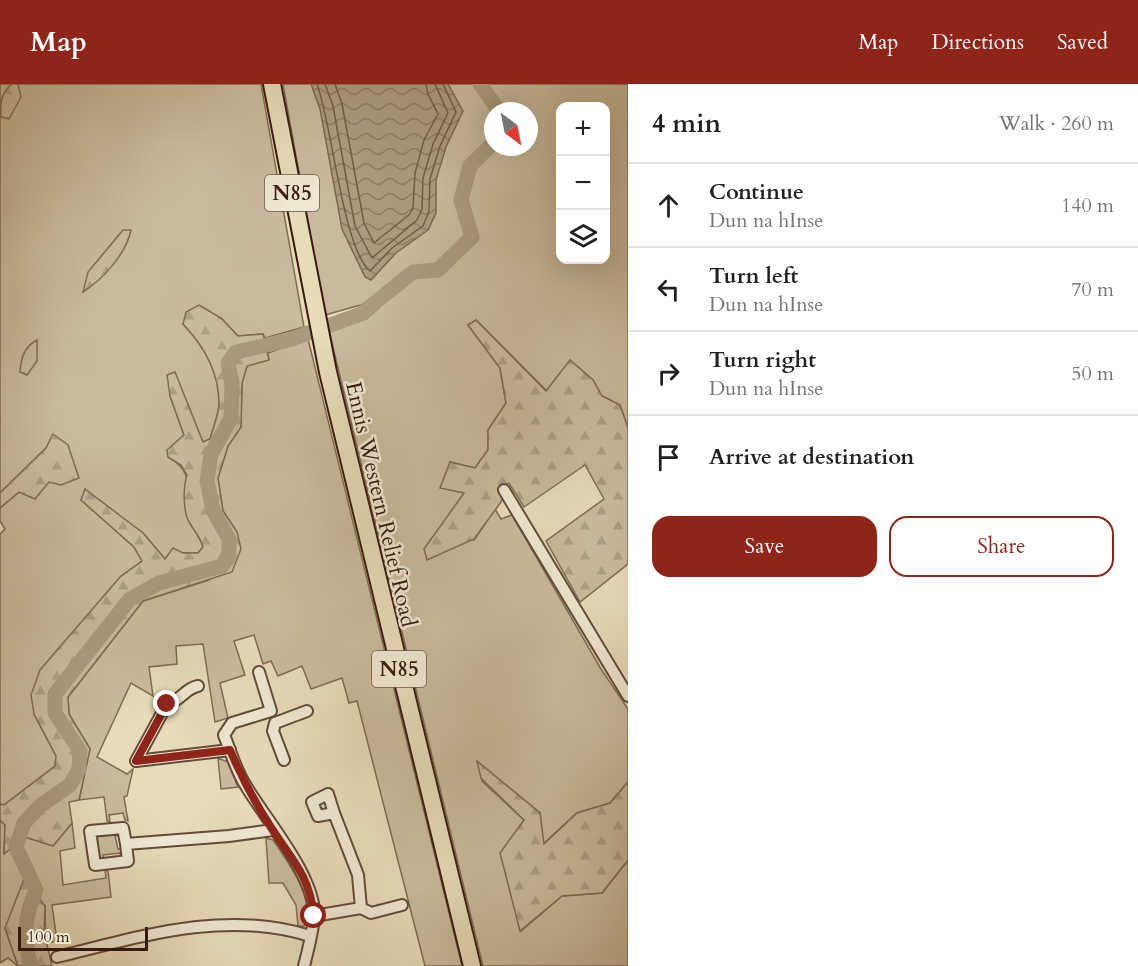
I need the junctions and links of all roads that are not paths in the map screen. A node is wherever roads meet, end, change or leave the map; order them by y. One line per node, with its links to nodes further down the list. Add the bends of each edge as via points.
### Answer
1 (272, 84): 20 (main road, Ennis Western Relief Road / N85, via 327,372)
2 (504, 490): 5 (street, via 507,505)
3 (259, 672): 6 (street)
4 (198, 686): 9 (street, via 190,687 175,702 167,704 136,761)
5 (628, 696)
6 (271, 711): 8 (street); 9 (street, via 232,723 224,735)
7 (307, 711): 8 (street)
8 (275, 723): 10 (street, via 273,731)
9 (230, 750): 12 (street, via 244,783)
10 (284, 760)
11 (334, 813): 15 (street, via 357,875)
12 (273, 830): 13 (street); 16 (street, via 301,868)
13 (126, 844): 13 (street, via 128,861 95,865 90,831 123,828)
14 (402, 905): 15 (street, via 371,913)
15 (361, 908): 16 (street)
16 (314, 916): 17 (street)
17 (310, 936): 18 (street, via 252,925 196,925); 19 (street)
18 (57, 957)
19 (304, 966)
20 (472, 966)

